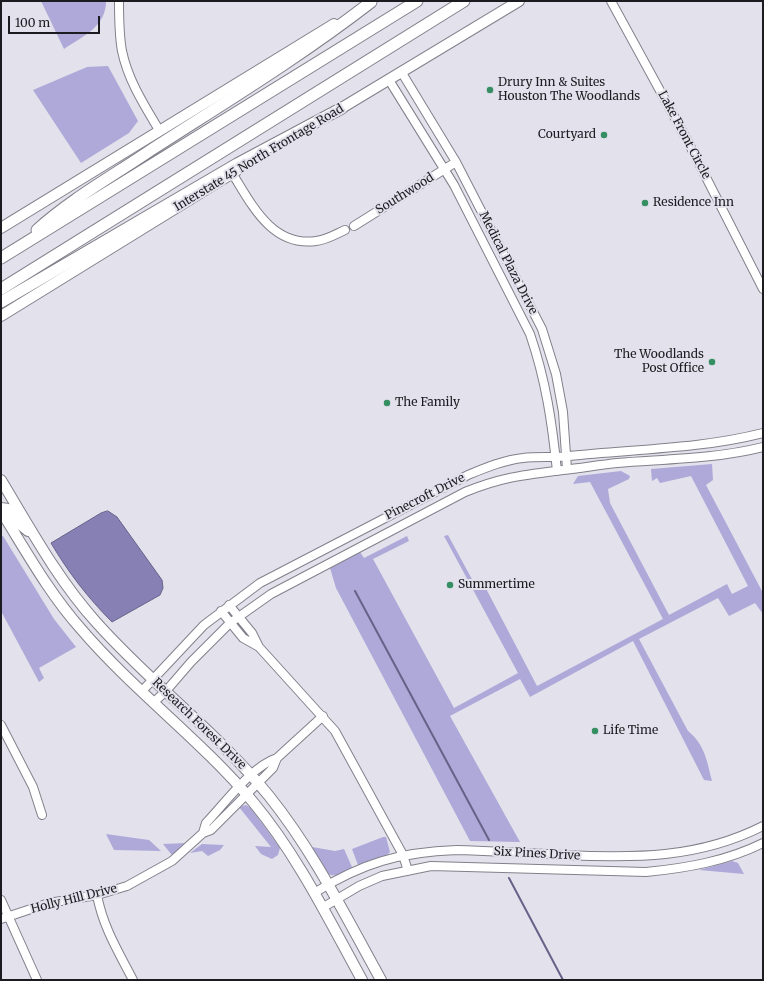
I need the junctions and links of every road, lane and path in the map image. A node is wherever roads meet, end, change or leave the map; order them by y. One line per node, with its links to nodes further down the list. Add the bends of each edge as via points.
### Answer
1 (119, 1): 10 (street, via 125,61 138,92)
2 (372, 1): 10 (main road); 17 (highway, via 322,40 48,219)
3 (417, 1): 17 (highway)
4 (464, 1): 19 (highway)
5 (519, 1): 7 (main road, Interstate 45 North Frontage Road)
6 (610, 2): 20 (street, Lake Front Circle, via 687,140)
7 (402, 73): 8 (main road, Interstate 45 North Frontage Road); 11 (street, Medical Plaza Drive)
8 (389, 80): 9 (main road, Interstate 45 North Frontage Road); 12 (street, Medical Plaza Drive)
9 (342, 108): 13 (main road, Interstate 45 North Frontage Road); 21 (highway, via 237,164)
10 (159, 130): 15 (main road)
11 (456, 162): 12 (street, Southwood); 26 (street, Medical Plaza Drive, via 542,329 556,374)
12 (445, 168): 14 (street, Southwood); 25 (street, Medical Plaza Drive, via 530,334 551,413)
13 (232, 173): 16 (street, via 266,223 283,236 301,242 318,241); 22 (main road, Interstate 45 North Frontage Road)
14 (354, 226)
15 (1, 228)
16 (345, 230)
17 (19, 247): 18 (highway)
18 (1, 258)
19 (1, 289)
20 (763, 289)
21 (3, 301)
22 (1, 316)
23 (763, 433): 26 (street, Pinecroft Drive, via 730,441)
24 (763, 447): 27 (street, Pinecroft Drive, via 741,453 617,463)
25 (555, 457): 26 (street, Pinecroft Drive); 28 (street, Medical Plaza Drive); 35 (street, Pinecroft Drive, via 511,460 457,480 260,583)
26 (567, 457): 27 (street, Medical Plaza Drive)
27 (567, 470): 28 (street, Pinecroft Drive)
28 (557, 471): 37 (street, Pinecroft Drive, via 506,477 465,492 271,594)
29 (1, 480): 34 (main road, Research Forest Drive)
30 (1, 508): 34 (main road, via 8,509 17,522)
31 (1, 511): 33 (main road, Research Forest Drive)
32 (1, 525): 33 (street)
33 (14, 533): 41 (main road, Research Forest Drive, via 66,612)
34 (35, 537): 40 (main road, Research Forest Drive, via 95,621)
35 (229, 605): 36 (street, Pinecroft Drive); 37 (street)
36 (221, 611): 38 (street); 40 (street, Pinecroft Drive, via 204,625)
37 (238, 617): 38 (street, Pinecroft Drive); 39 (street)
38 (230, 623): 39 (street, via 243,638); 42 (street, Pinecroft Drive)
39 (259, 646): 44 (street)
40 (153, 679): 41 (street, Pinecroft Drive); 42 (main road, Research Forest Drive)
41 (142, 691): 43 (main road, Research Forest Drive)
42 (166, 691): 43 (street, Pinecroft Drive); 46 (main road, Research Forest Drive)
43 (154, 702): 47 (main road, Research Forest Drive)
44 (323, 716): 46 (street, Holly Hill Drive, via 277,758 273,768); 52 (street, via 346,748)
45 (1, 725): 48 (street, via 33,787)
46 (255, 779): 47 (street, Holly Hill Drive); 57 (main road, Research Forest Drive, via 295,831)
47 (244, 791): 58 (main road, Research Forest Drive, via 286,846); 59 (street, Holly Hill Drive, via 211,830 203,833 172,861 127,886)
48 (42, 815)
49 (763, 826): 53 (street, Six Pines Drive, via 734,840 695,850)
50 (763, 843): 56 (street, Six Pines Drive, via 738,854 694,866)
51 (534, 853): 52 (street, Six Pines Drive, via 457,850); 53 (street, Six Pines Drive); 54 (street)
52 (403, 855): 55 (street); 57 (street, Six Pines Drive, via 378,861)
53 (632, 857): 56 (street)
54 (533, 868): 55 (street, Six Pines Drive, via 431,866); 56 (street, Six Pines Drive)
55 (408, 871): 60 (street, Six Pines Drive, via 382,876)
56 (633, 872)
57 (328, 884): 58 (street, Six Pines Drive); 60 (main road, Research Forest Drive)
58 (314, 893): 62 (main road, Research Forest Drive)
59 (97, 895): 63 (street, Holly Hill Drive, via 49,903); 65 (street, via 107,931)
60 (336, 899): 62 (street, Six Pines Drive); 67 (main road, Research Forest Drive)
61 (1, 900): 63 (street)
62 (322, 908): 66 (main road, Research Forest Drive)
63 (5, 918): 64 (street)
64 (37, 980)
65 (133, 980)
66 (362, 980)
67 (381, 980)

